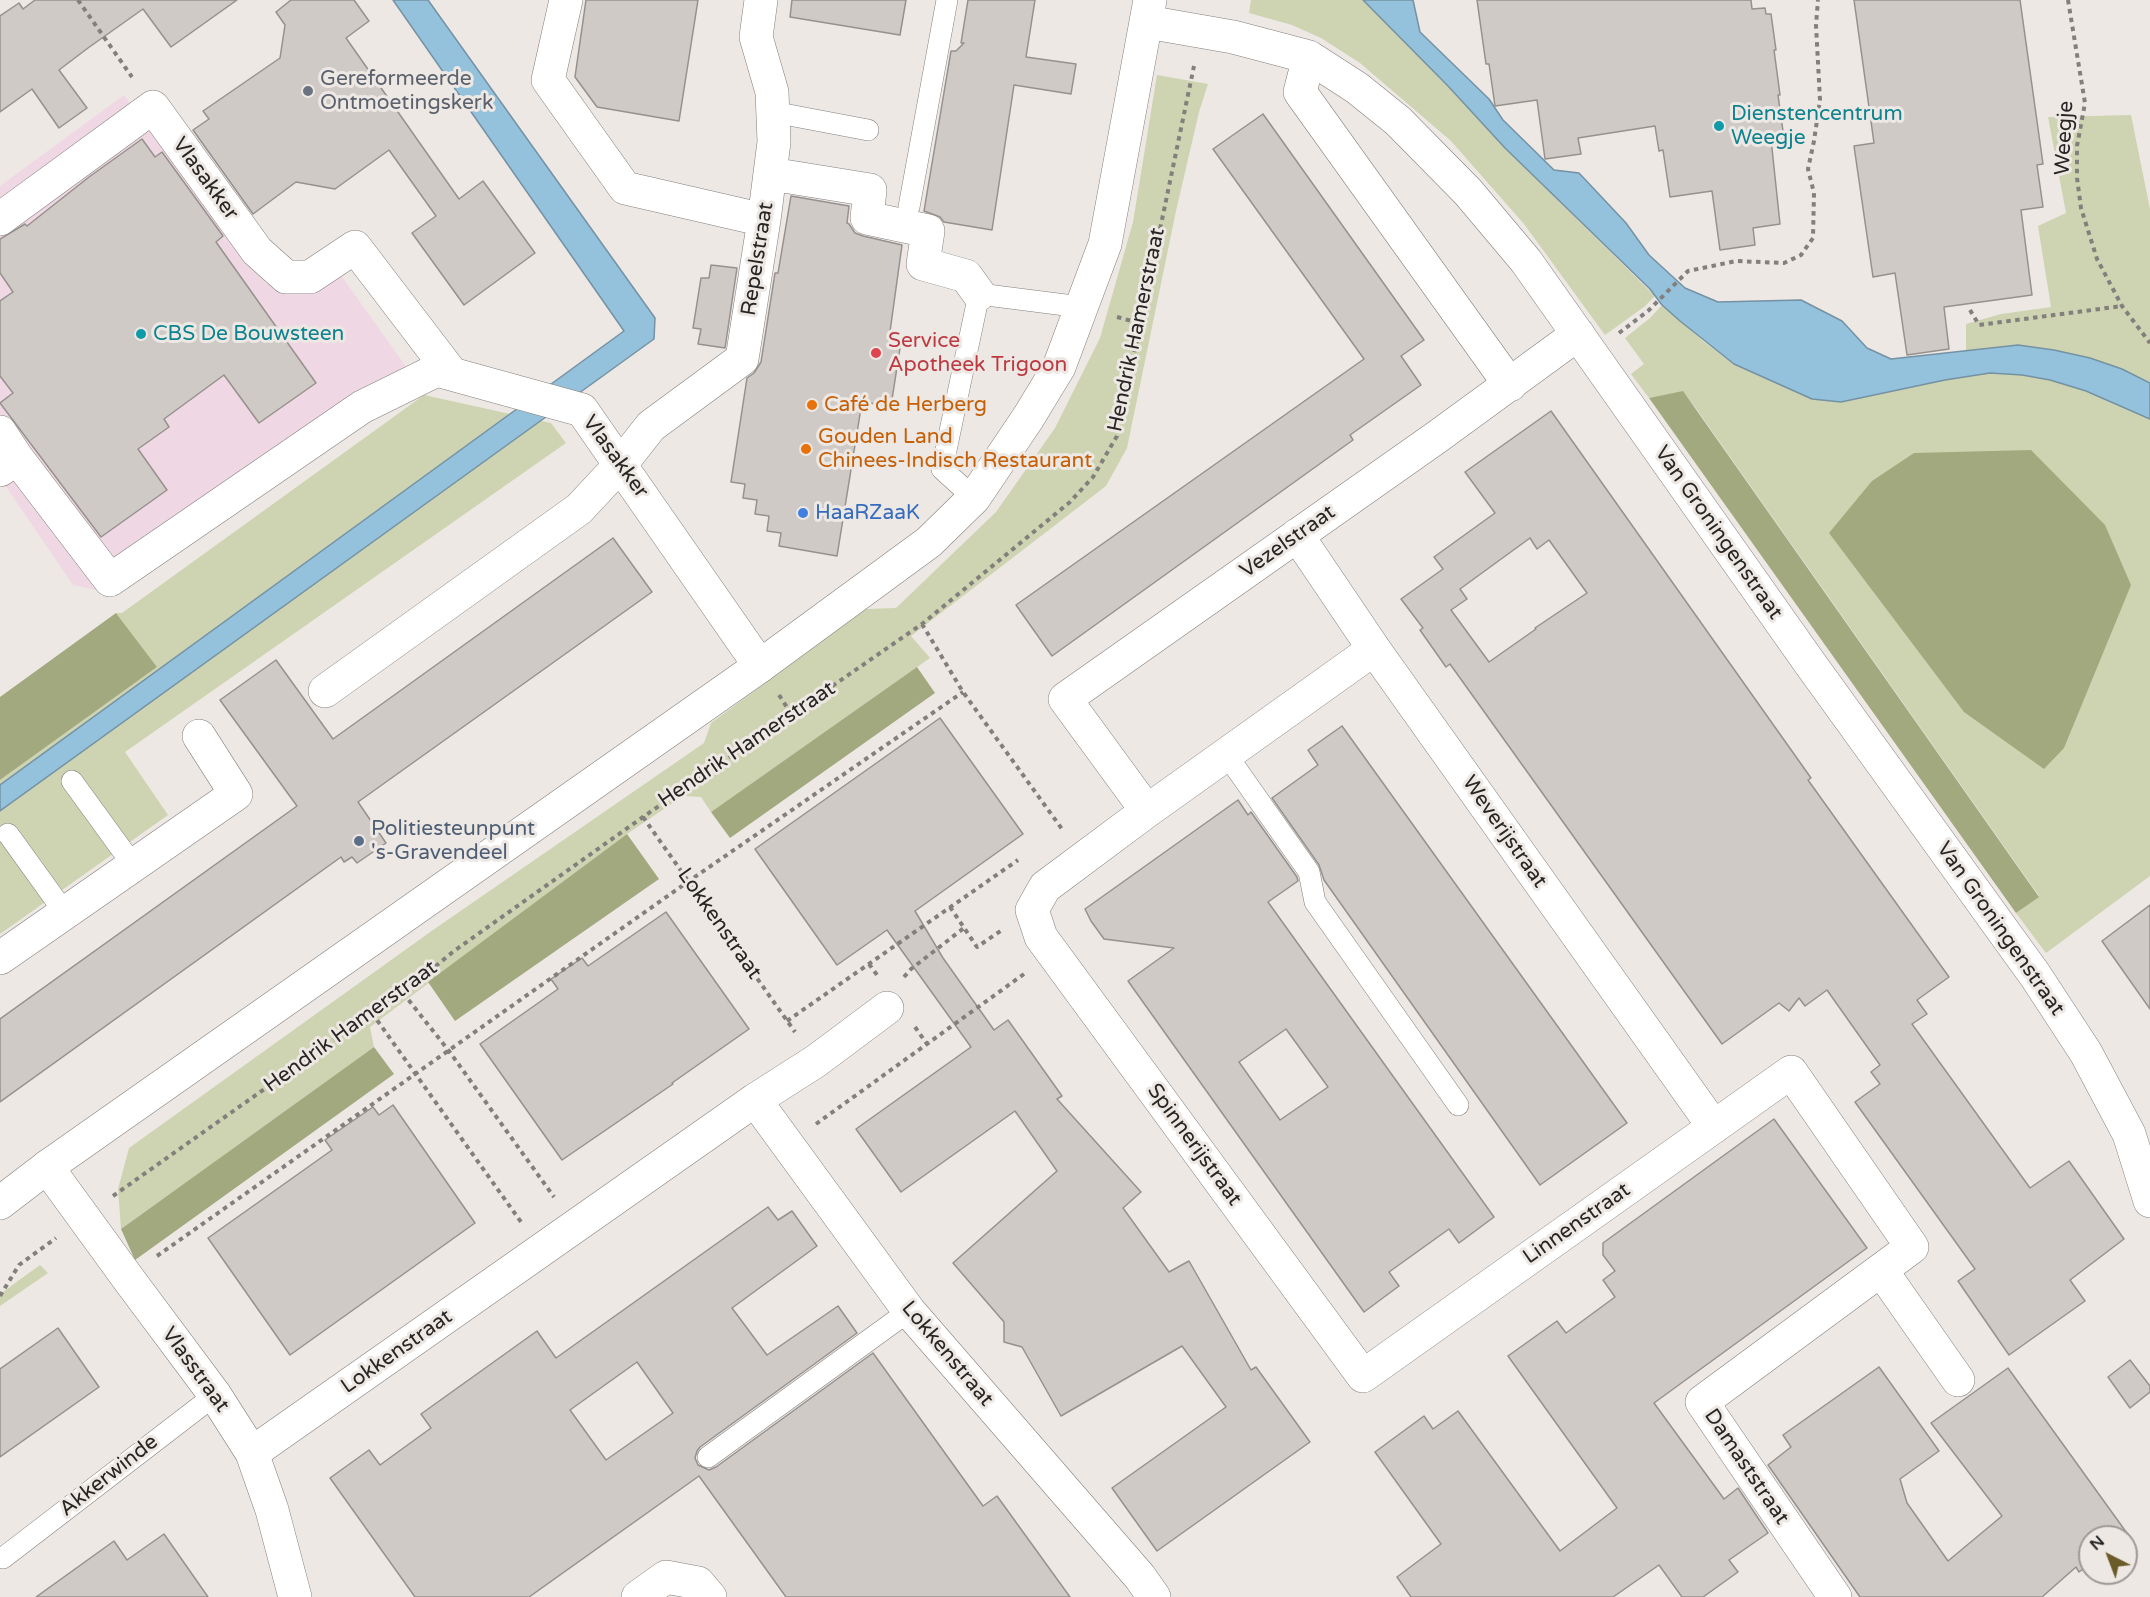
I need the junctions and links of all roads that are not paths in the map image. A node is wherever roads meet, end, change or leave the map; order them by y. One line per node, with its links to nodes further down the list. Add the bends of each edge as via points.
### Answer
1 (566, 0): 12 (street, via 548,80 625,188)
2 (761, 0): 6 (street, Repelstraat, via 756,36 772,92)
3 (947, 0): 10 (lane)
4 (1148, 11): 5 (street, Van Groningenstraat, via 1201,30); 14 (street, via 1105,244)
5 (1309, 57): 15 (street, Van Groningenstraat, via 1398,121 1468,192 1526,261); 17 (street, via 1300,92)
6 (773, 112): 7 (lane); 8 (street, Repelstraat)
7 (868, 130)
8 (771, 174): 9 (street, via 870,190); 12 (street, Repelstraat)
9 (869, 203): 10 (street); 13 (street, via 867,218 928,231 923,264 966,276)
10 (909, 207)
11 (0, 219): 16 (street, Vlasakker, via 153,107 257,251 285,277 310,277 355,247)
12 (764, 220): 19 (street, Repelstraat, via 742,359 651,426)
13 (979, 294): 14 (lane); 20 (lane, via 942,469)
14 (1081, 307): 20 (street, via 1059,368)
15 (1578, 334): 17 (street, Vezelstraat); 38 (street, Van Groningenstraat)
16 (452, 375): 18 (street, Vlasakker, via 437,370 362,406 110,580); 19 (street, Vlasakker, via 582,410)
17 (1510, 384): 21 (street, Vezelstraat)
18 (6, 453)
19 (621, 464): 23 (street, Vlasakker); 24 (street, via 579,509)
20 (974, 498): 23 (street, via 929,542)
21 (1297, 535): 22 (street, Weverijstraat); 28 (street, Vezelstraat, via 1065,699)
22 (1374, 649): 26 (street); 37 (street, Weverijstraat)
23 (760, 666): 39 (street)
24 (325, 691)
25 (200, 736): 30 (street, via 236,794)
26 (1226, 754): 28 (street); 36 (lane, via 1309,872 1315,902)
27 (72, 781): 30 (lane)
28 (1147, 811): 44 (street, Spinnerijstraat, via 1045,887 1032,910 1041,937)
29 (8, 834): 31 (lane)
30 (133, 865): 31 (street)
31 (65, 913): 32 (street)
32 (0, 958)
33 (887, 1008): 35 (street, Lokkenstraat)
34 (1791, 1072): 37 (street, Linnenstraat); 42 (street, Damaststraat, via 1912,1247)
35 (755, 1100): 43 (street, Lokkenstraat); 47 (street, Lokkenstraat)
36 (1458, 1105)
37 (1714, 1127): 44 (street, Linnenstraat)
38 (2139, 1127): 40 (street, Van Groningenstraat)
39 (48, 1167): 41 (street); 46 (street, Vlasstraat)
40 (2150, 1201)
41 (0, 1203)
42 (1881, 1270): 45 (street); 54 (street, Damaststraat, via 1702,1402)
43 (909, 1311): 48 (lane); 53 (street, Lokkenstraat)
44 (1363, 1376)
45 (1958, 1380)
46 (215, 1395): 47 (street, Vlasstraat); 49 (lane, Akkerwinde)
47 (252, 1453): 50 (street, Vlasstraat)
48 (708, 1457)
49 (3, 1558)
50 (295, 1597)
51 (638, 1597): 52 (street, via 666,1577 698,1583)
52 (710, 1597)
53 (1154, 1597)
54 (1835, 1597)

